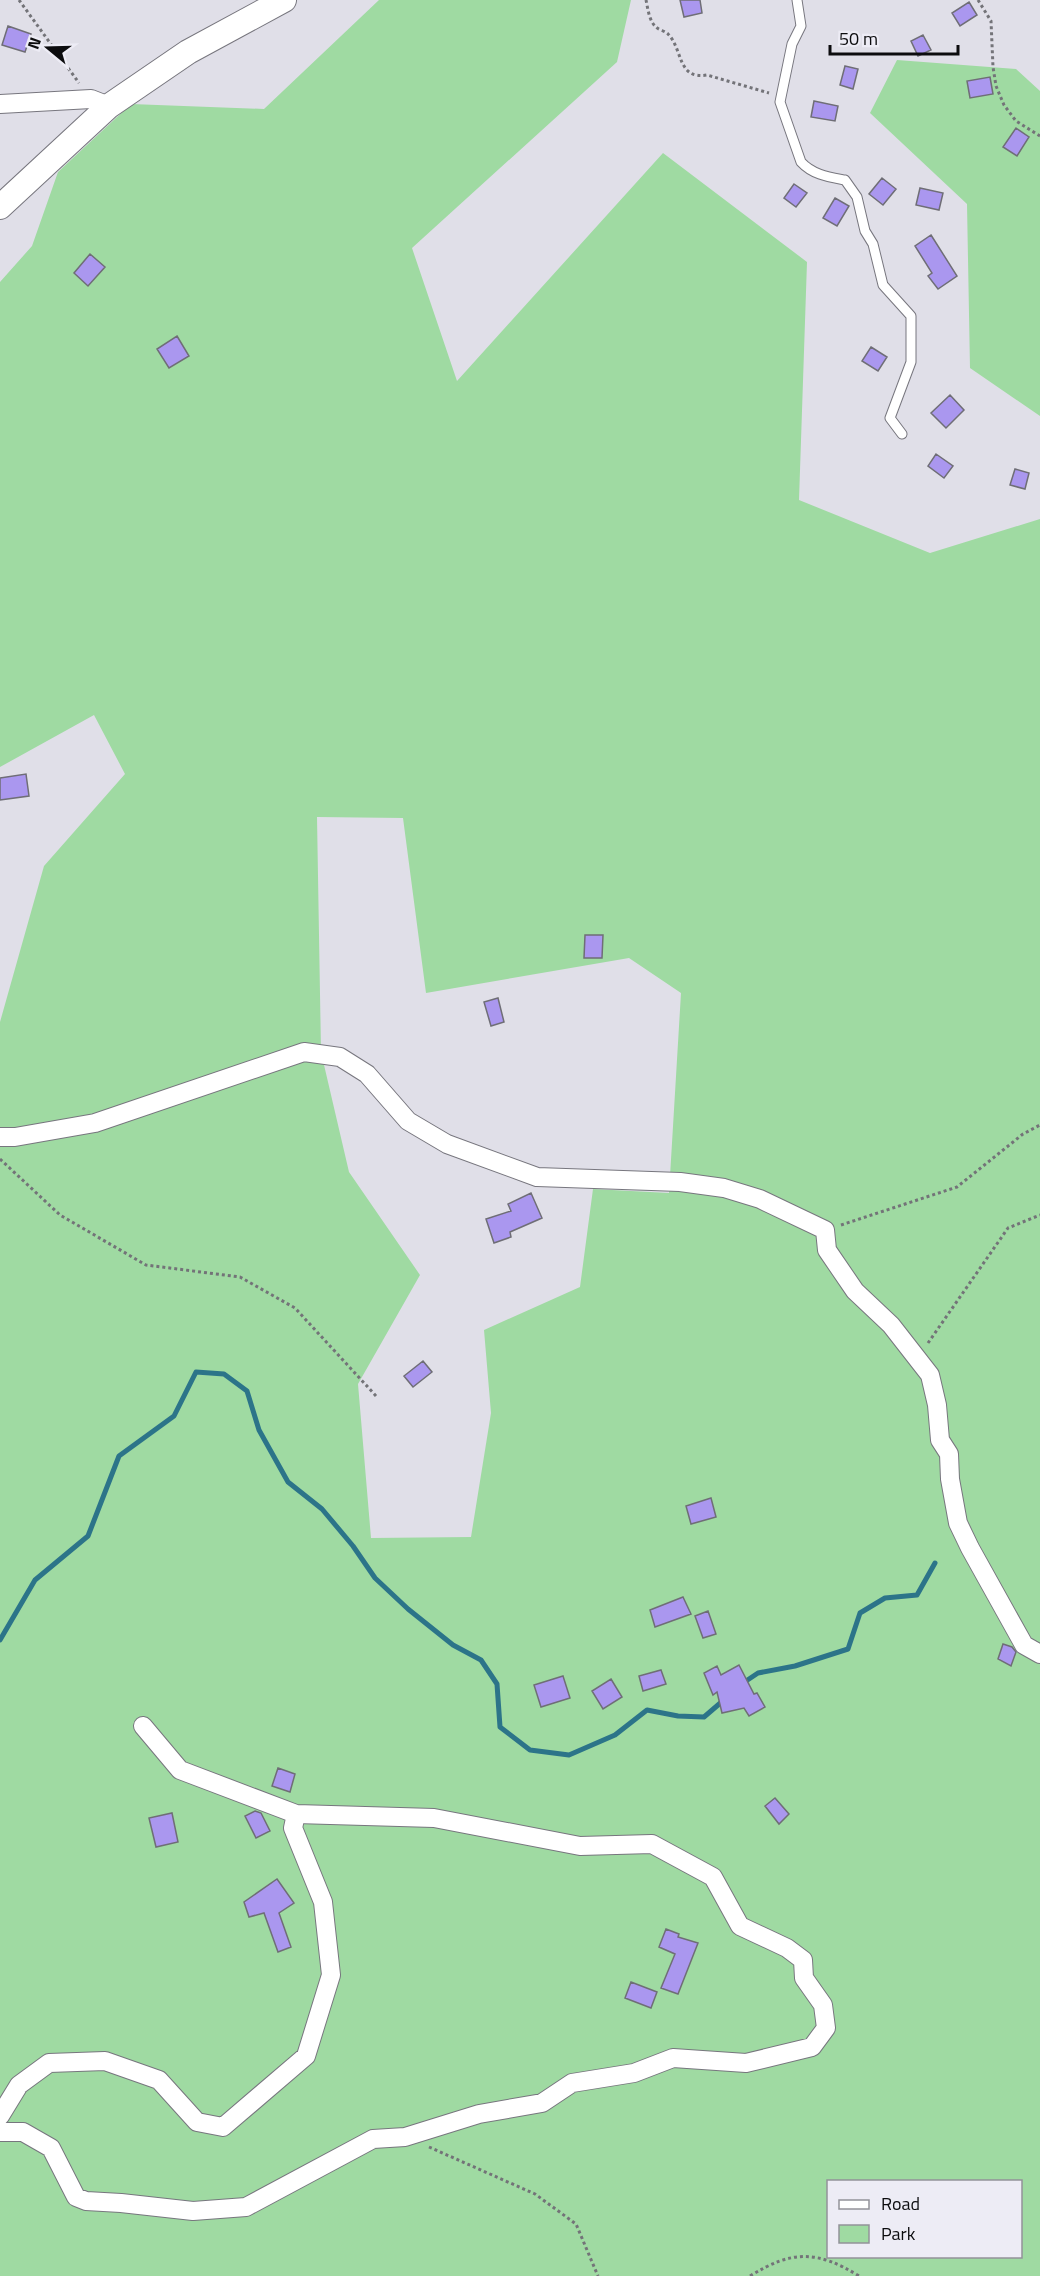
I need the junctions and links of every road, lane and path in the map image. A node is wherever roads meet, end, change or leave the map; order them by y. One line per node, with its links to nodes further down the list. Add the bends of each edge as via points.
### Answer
1 (19, 0): 7 (path)
2 (284, 0): 7 (street)
3 (646, 0): 6 (path, via 651,22 668,33 685,69 699,77 707,75)
4 (797, 0): 6 (lane, via 801,26 792,44)
5 (978, 0): 9 (path, via 991,21 993,67 1004,105 1016,121)
6 (781, 96): 11 (lane, via 801,162 816,174 845,180 857,197 883,285 911,316 911,362 890,418)
7 (100, 103): 8 (street); 10 (street)
8 (0, 104)
9 (1040, 136)
10 (0, 207)
11 (902, 434)
12 (1040, 1125): 16 (path, via 957,1187)
13 (0, 1137): 16 (street, via 95,1123 304,1052 340,1057 367,1074 408,1121 447,1144 537,1177 680,1182 724,1188 760,1199)
14 (0, 1159): 18 (path, via 60,1215 146,1264 240,1276 295,1308)
15 (1040, 1215): 17 (path, via 1008,1228)
16 (825, 1230): 17 (street, via 827,1250 855,1291 891,1325)
17 (916, 1359): 19 (street, via 930,1375 939,1440 949,1454 958,1522 1024,1645)
18 (377, 1396)
19 (1040, 1654)
20 (143, 1726): 21 (street, via 180,1770)
21 (296, 1814): 22 (street, via 293,1828 323,1902 331,1975 306,2056 224,2127 197,2122 159,2080 105,2061 49,2063 19,2085); 24 (street, via 434,1818 580,1846 652,1844 713,1877 740,1926 788,1947 803,1960 804,1978 823,2005 826,2028 812,2047 746,2063 673,2058 634,2073 572,2083 542,2103 479,2114)
22 (0, 2116)
23 (0, 2132): 24 (street, via 23,2132 51,2148 76,2197 192,2211 246,2207 373,2139)
24 (405, 2137): 25 (path, via 535,2194 576,2223)
25 (598, 2276)
26 (750, 2276): 27 (path, via 770,2264 797,2256 837,2262)
27 (859, 2276)

